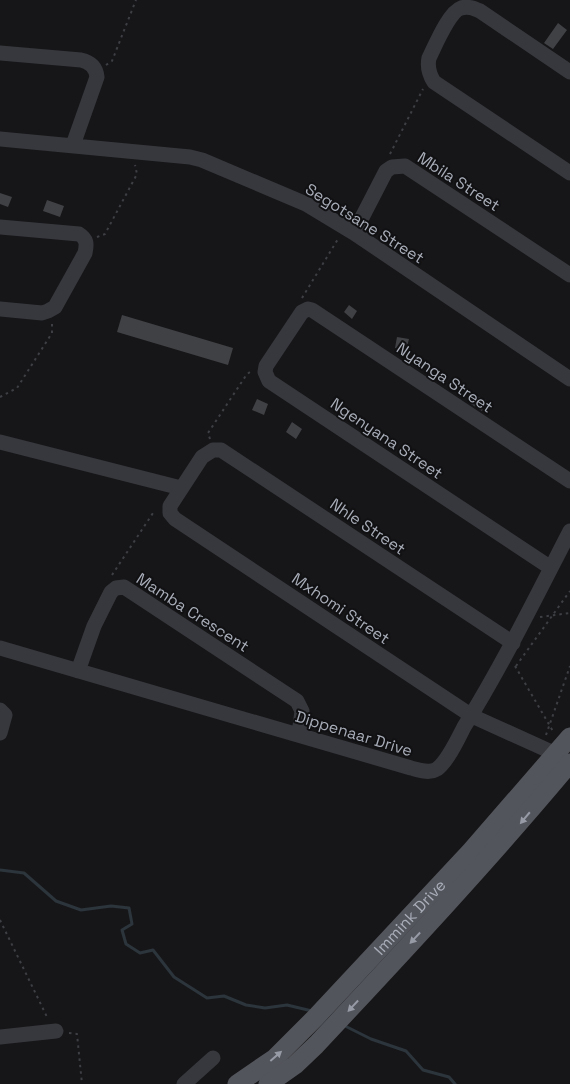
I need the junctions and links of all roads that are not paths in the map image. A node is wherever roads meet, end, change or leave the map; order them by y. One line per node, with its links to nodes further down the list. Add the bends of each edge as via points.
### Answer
1 (0, 53): 4 (street, via 81,60 90,64 97,77)
2 (570, 72): 5 (street, via 480,11 466,7 452,14 427,64 434,82)
3 (0, 139): 4 (street, Segotsane Street)
4 (74, 145): 7 (street, Segotsane Street, via 202,160 306,204)
5 (570, 173)
6 (0, 227): 9 (street, via 79,234 86,245 55,307 46,311)
7 (350, 231): 8 (street, Mbila Street, via 384,174 400,165 408,167); 11 (street, Segotsane Street)
8 (570, 275)
9 (0, 309)
10 (266, 366): 13 (street, Nyanga Street, via 302,312 312,310); 16 (street, Ngenyana Street, via 265,372 270,381)
11 (570, 379)
12 (0, 442): 14 (street)
13 (570, 481)
14 (181, 488): 18 (street, Nhle Street, via 207,453 218,449 225,452); 21 (street, Mxhomi Street, via 170,506 170,513 175,519)
15 (570, 531): 16 (street, Dippenaar Drive)
16 (551, 568): 18 (street, Dippenaar Drive)
17 (0, 648): 19 (street, Dippenaar Drive)
18 (512, 654): 21 (street, Dippenaar Drive)
19 (78, 671): 23 (street, Dippenaar Drive); 23 (street, Mamba Crescent, via 94,626 111,592 124,587 296,701 302,714)
20 (0, 710): 22 (street, via 5,715)
21 (472, 716): 23 (street, Dippenaar Drive, via 444,761 430,771 410,768); 24 (street, Mxhomi Street)
22 (0, 733)
23 (299, 734)
24 (562, 751): 29 (main road, Immink Drive, one-way to 24, via 275,1058 315,1018); 30 (main road, Immink Drive, one-way to 30, via 514,830 336,1024 295,1065)
25 (56, 1031): 26 (street)
26 (0, 1037)
27 (213, 1058): 28 (street)
28 (184, 1084)
29 (237, 1084)
30 (268, 1084)

